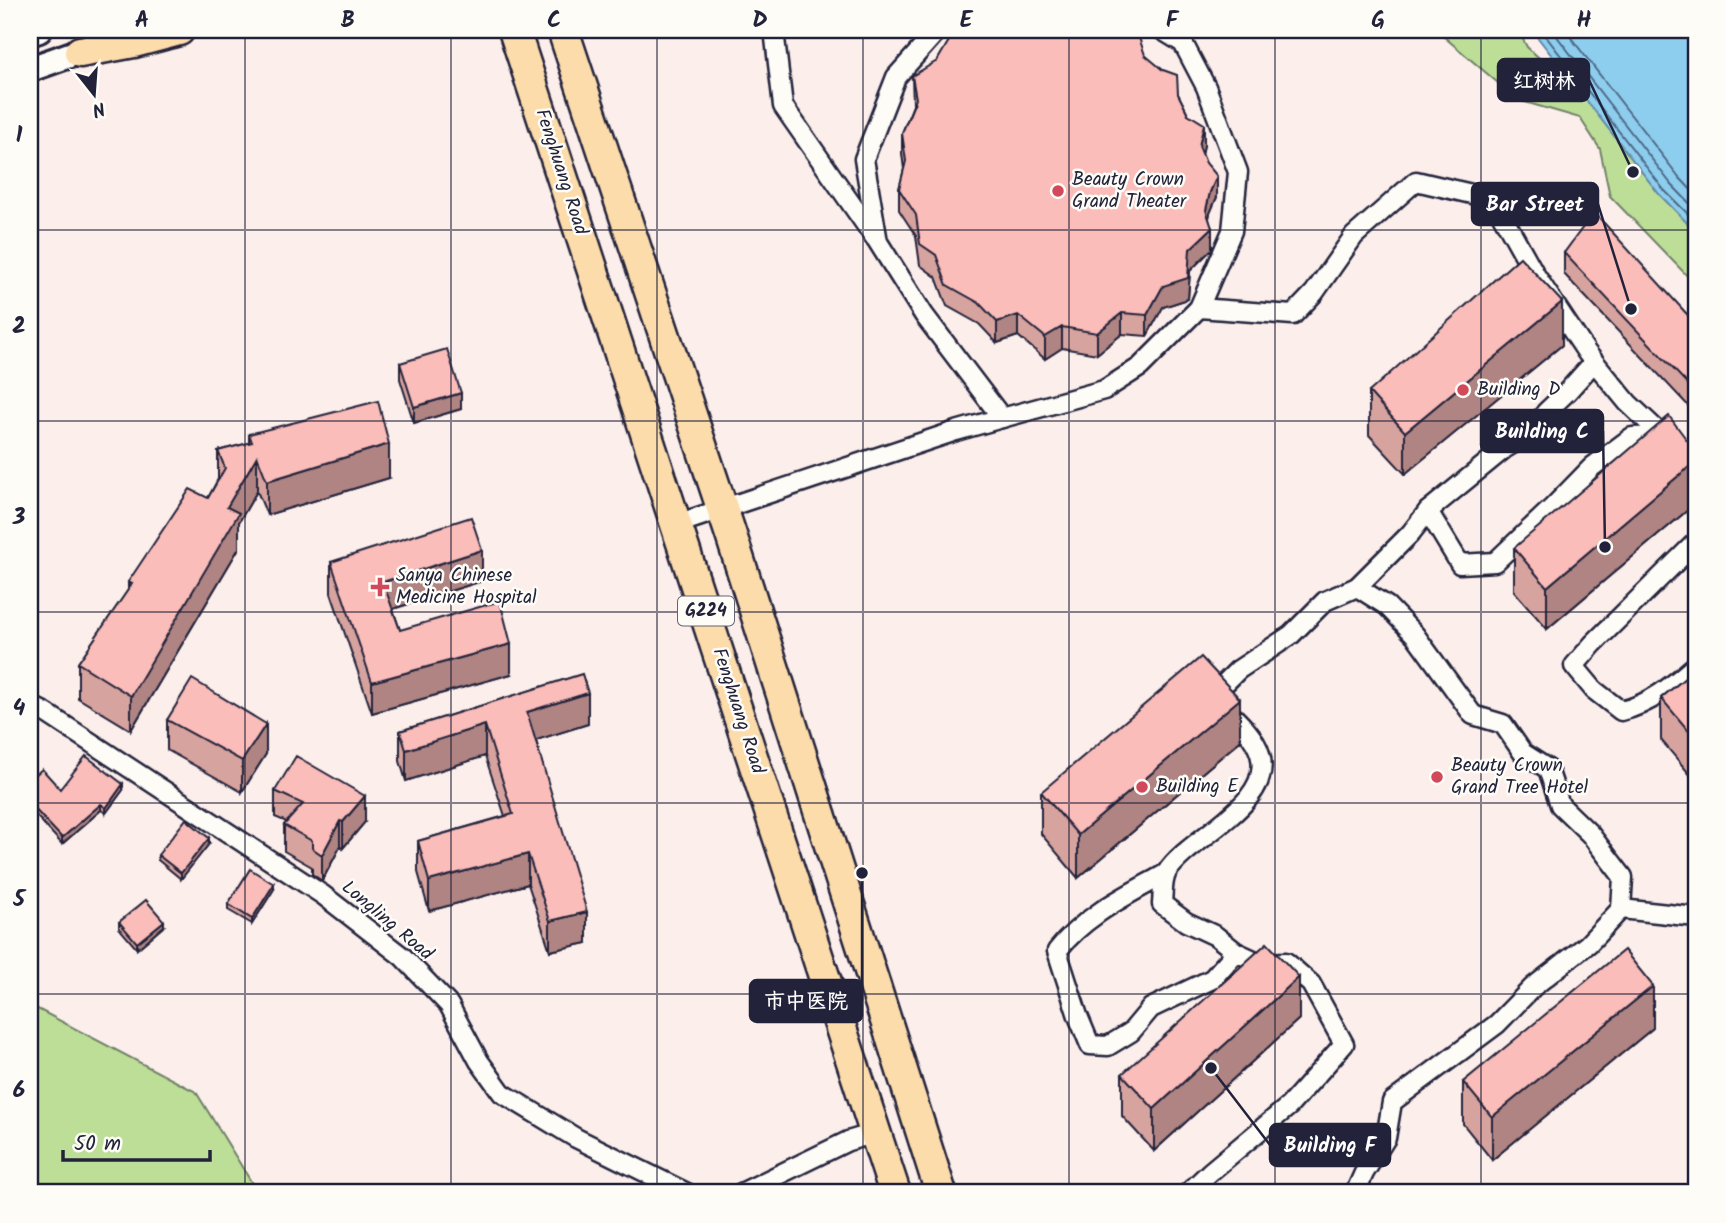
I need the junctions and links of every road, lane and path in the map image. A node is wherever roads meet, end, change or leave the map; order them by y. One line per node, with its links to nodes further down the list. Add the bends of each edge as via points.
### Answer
1 (39, 30): 10 (main road)
2 (139, 30): 11 (main road)
3 (179, 30): 11 (highway)
4 (494, 30): 13 (highway)
5 (514, 30): 13 (highway, Fenghuang Road / G224)
6 (563, 30): 20 (highway, G224)
7 (774, 30): 14 (street, via 783,106)
8 (938, 30): 14 (street, via 896,77 864,159)
9 (1162, 30): 15 (street, via 1183,43 1206,87 1238,172 1232,231)
10 (30, 33)
11 (80, 52): 12 (main road)
12 (30, 69)
13 (540, 111): 22 (highway, Fenghuang Road / G224)
14 (878, 242): 17 (street, via 924,315)
15 (1199, 308): 16 (street, via 1293,315 1354,236 1416,181 1493,199 1564,322); 17 (street, via 1140,367 1104,390)
16 (1594, 362): 18 (street, via 1628,403); 21 (street, via 1532,432)
17 (1002, 418): 20 (street)
18 (1665, 436): 19 (street); 21 (street, via 1632,437 1495,562 1460,564)
19 (1696, 467)
20 (722, 508): 22 (street); 35 (highway, G224)
21 (1428, 511): 24 (street)
22 (677, 524): 31 (highway, Fenghuang Road / G224)
23 (1696, 542): 25 (street, via 1574,666 1594,690 1621,711 1665,692)
24 (1357, 587): 27 (street, via 1325,601 1291,635 1238,670 1212,696 1251,736 1261,756 1259,783 1229,818); 28 (street, via 1387,606 1415,635 1473,715 1503,724 1523,753 1548,769 1560,805 1623,877)
25 (1696, 665)
26 (30, 705): 32 (street, Longling Road, via 323,895 403,957 449,1005 502,1093 576,1139)
27 (1165, 874): 30 (street, via 1162,904); 30 (street, via 1106,906 1057,951 1090,1045 1108,1046 1131,1032 1151,1008 1212,979)
28 (1621, 909): 29 (street); 37 (street, via 1497,1024 1392,1102 1386,1138)
29 (1696, 917)
30 (1237, 952): 36 (street, via 1260,963 1286,962 1311,984 1344,1044 1289,1106)
31 (875, 1133): 33 (street, via 848,1141); 34 (highway, Fenghuang Road / G224)
32 (687, 1193)
33 (741, 1193)
34 (895, 1193)
35 (942, 1193)
36 (1188, 1193)
37 (1355, 1193)

